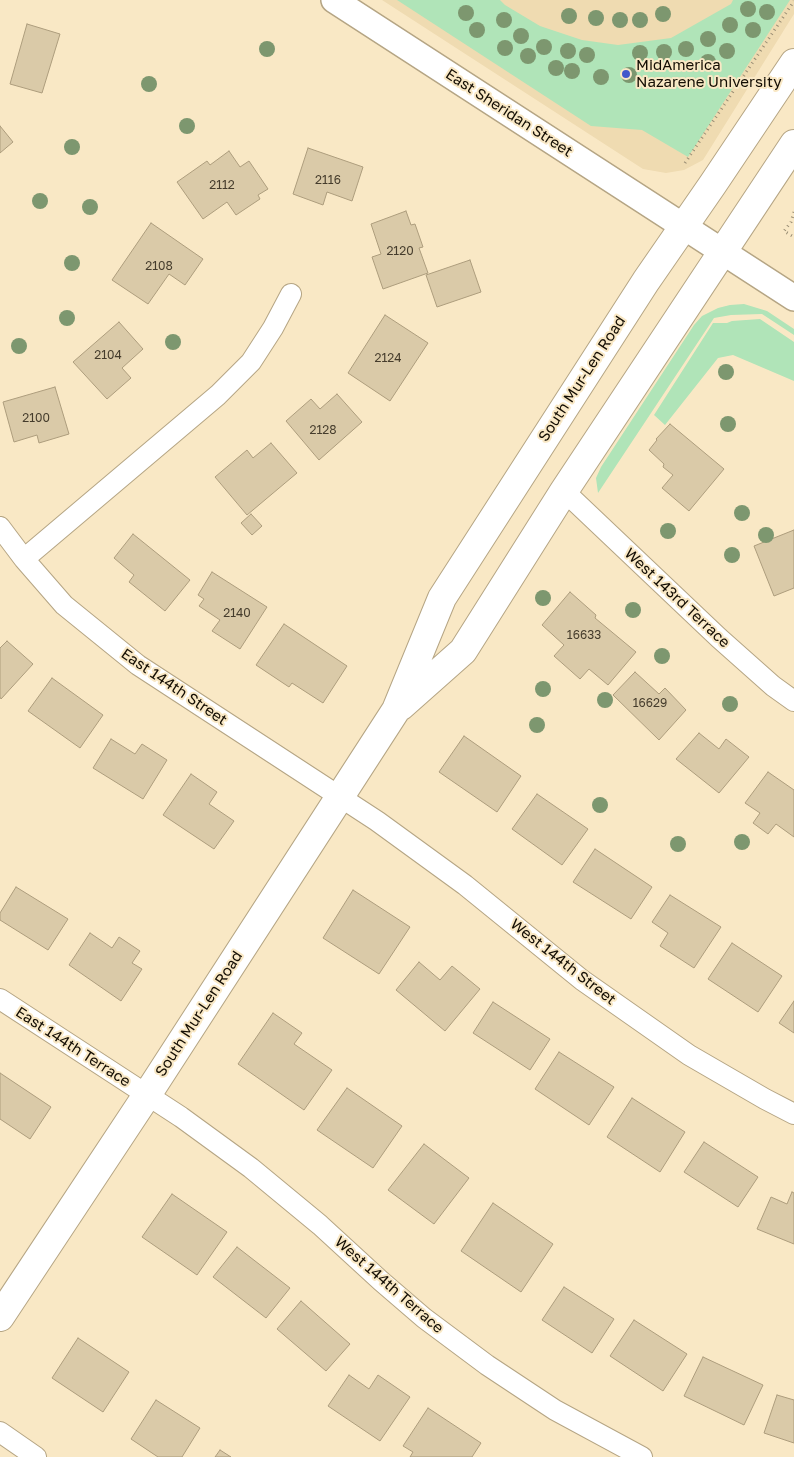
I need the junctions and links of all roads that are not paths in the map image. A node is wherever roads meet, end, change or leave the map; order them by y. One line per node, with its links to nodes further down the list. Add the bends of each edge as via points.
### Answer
1 (334, 0): 4 (street, East Sheridan Street)
2 (794, 63): 4 (main road, South Mur-Len Road)
3 (794, 144): 5 (main road, South Mur-Len Road)
4 (684, 226): 5 (street, East Sheridan Street); 12 (main road, South Mur-Len Road, via 442,598)
5 (724, 252): 7 (street, East Sheridan Street); 8 (main road, South Mur-Len Road)
6 (291, 294): 10 (street, via 250,362 218,395)
7 (794, 298)
8 (564, 491): 11 (street, West 143rd Terrace, via 772,686); 12 (main road, South Mur-Len Road, via 463,651)
9 (0, 527): 10 (street, East 144th Street)
10 (24, 559): 13 (street, East 144th Street, via 64,605 138,665)
11 (794, 701)
12 (396, 710): 13 (main road, South Mur-Len Road)
13 (340, 797): 15 (main road, South Mur-Len Road); 16 (street, West 144th Street, via 466,884 582,980 689,1055)
14 (0, 999): 15 (street, East 144th Terrace)
15 (147, 1095): 17 (main road, South Mur-Len Road); 20 (street, West 144th Terrace, via 251,1168 417,1312 487,1365 555,1410)
16 (794, 1114)
17 (0, 1317)
18 (0, 1432): 19 (street)
19 (36, 1457)
20 (642, 1457)

